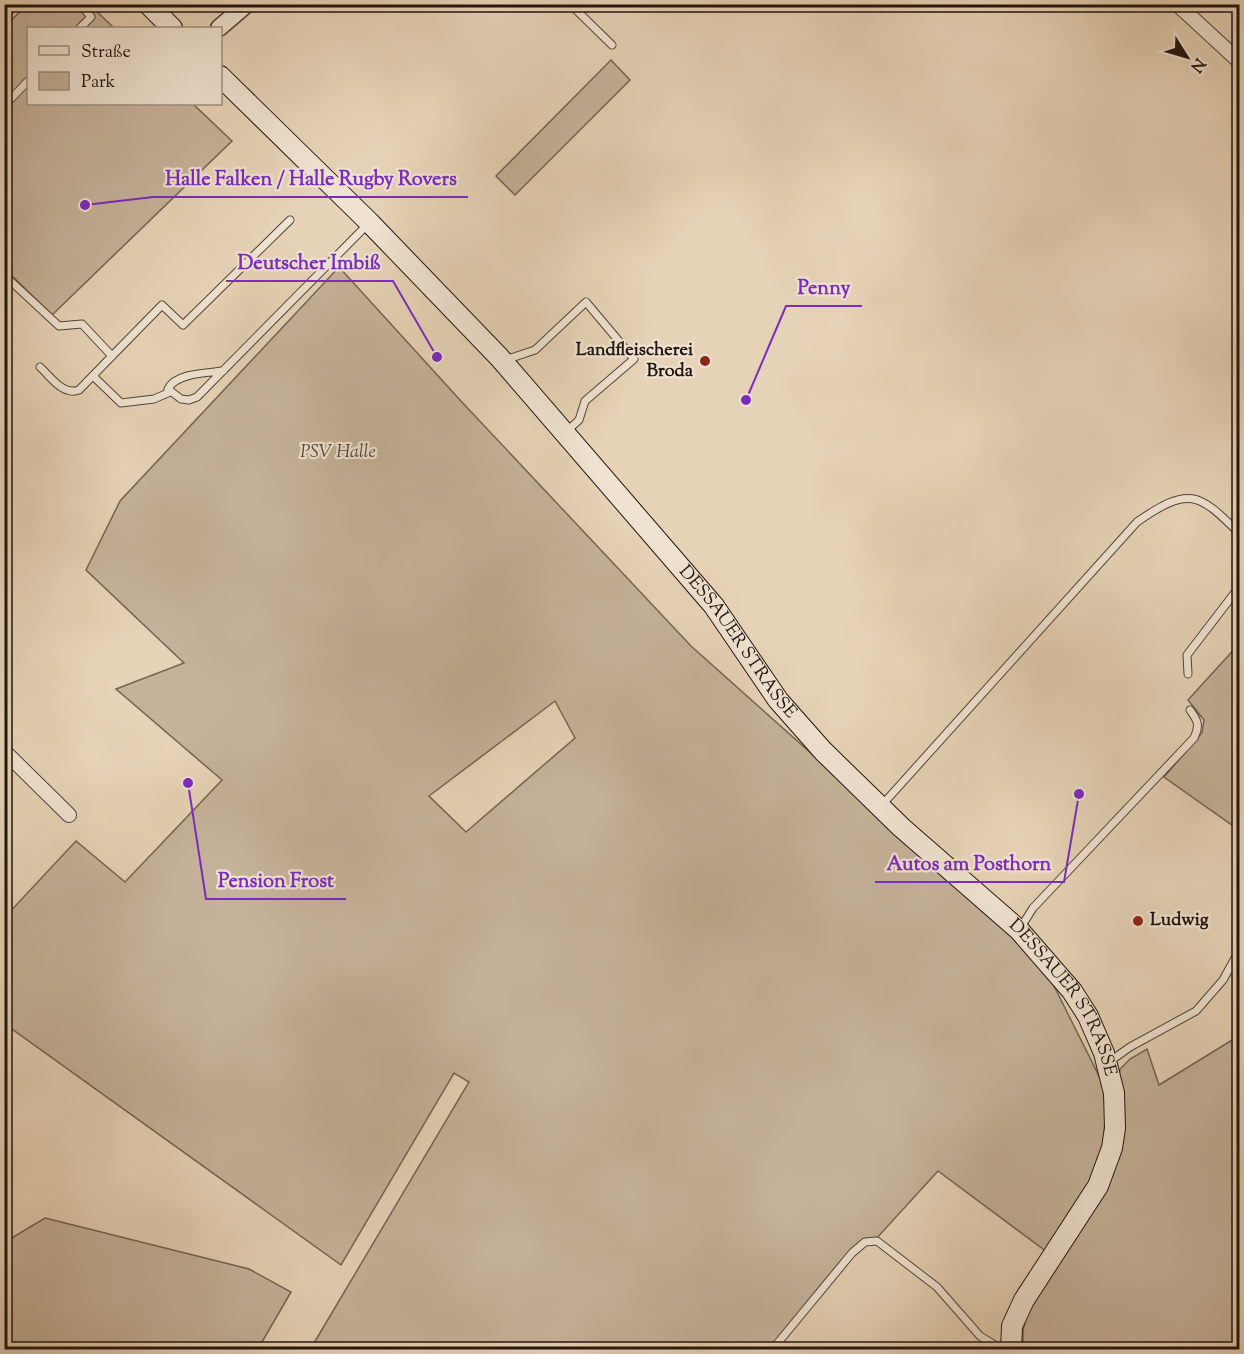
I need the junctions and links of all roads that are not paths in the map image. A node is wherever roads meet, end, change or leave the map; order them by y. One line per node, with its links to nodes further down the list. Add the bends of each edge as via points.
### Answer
1 (16, 4): 7 (lane)
2 (80, 4): 8 (lane, via 92,17)
3 (148, 4): 9 (main road)
4 (247, 4): 10 (street)
5 (570, 4): 11 (lane)
6 (1177, 4): 12 (street)
7 (4, 17)
8 (81, 27)
9 (171, 27)
10 (220, 27)
11 (612, 45)
12 (1239, 63)
13 (222, 78): 17 (main road, DESSAUER STRASSE)
14 (27, 82): 15 (lane)
15 (4, 106)
16 (290, 220): 19 (lane, via 183,325 162,305)
17 (369, 222): 20 (main road, DESSAUER STRASSE); 22 (lane)
18 (4, 275): 19 (lane, via 59,326 82,324)
19 (112, 356): 23 (lane)
20 (503, 361): 25 (main road, DESSAUER STRASSE); 25 (lane, via 535,350 586,302 634,359 585,401 579,420)
21 (40, 367): 23 (lane, via 69,393 79,390)
22 (223, 371): 24 (lane, via 185,377 169,386); 24 (lane, via 189,400)
23 (93, 376): 24 (lane, via 121,403 154,399)
24 (170, 392)
25 (565, 432): 31 (main road, DESSAUER STRASSE, via 714,606 778,700)
26 (1239, 534): 31 (lane, via 1199,499 1185,498 1159,506 1137,522)
27 (1239, 586): 28 (lane, via 1187,655)
28 (1188, 674)
29 (1190, 710): 33 (lane, via 1199,723 1194,738 1033,909)
30 (4, 751): 32 (street)
31 (880, 807): 33 (main road, DESSAUER STRASSE)
32 (69, 815)
33 (1019, 930): 35 (main road, DESSAUER STRASSE, via 1084,1009)
34 (1239, 950): 35 (lane, via 1223,980 1196,1011)
35 (1107, 1064): 38 (main road, DESSAUER STRASSE, via 1115,1110 1112,1148 1098,1186 1024,1300 1010,1336)
36 (772, 1350): 37 (lane, via 852,1253 866,1242 877,1241 937,1287 980,1336)
37 (1003, 1350)
38 (1011, 1350)

